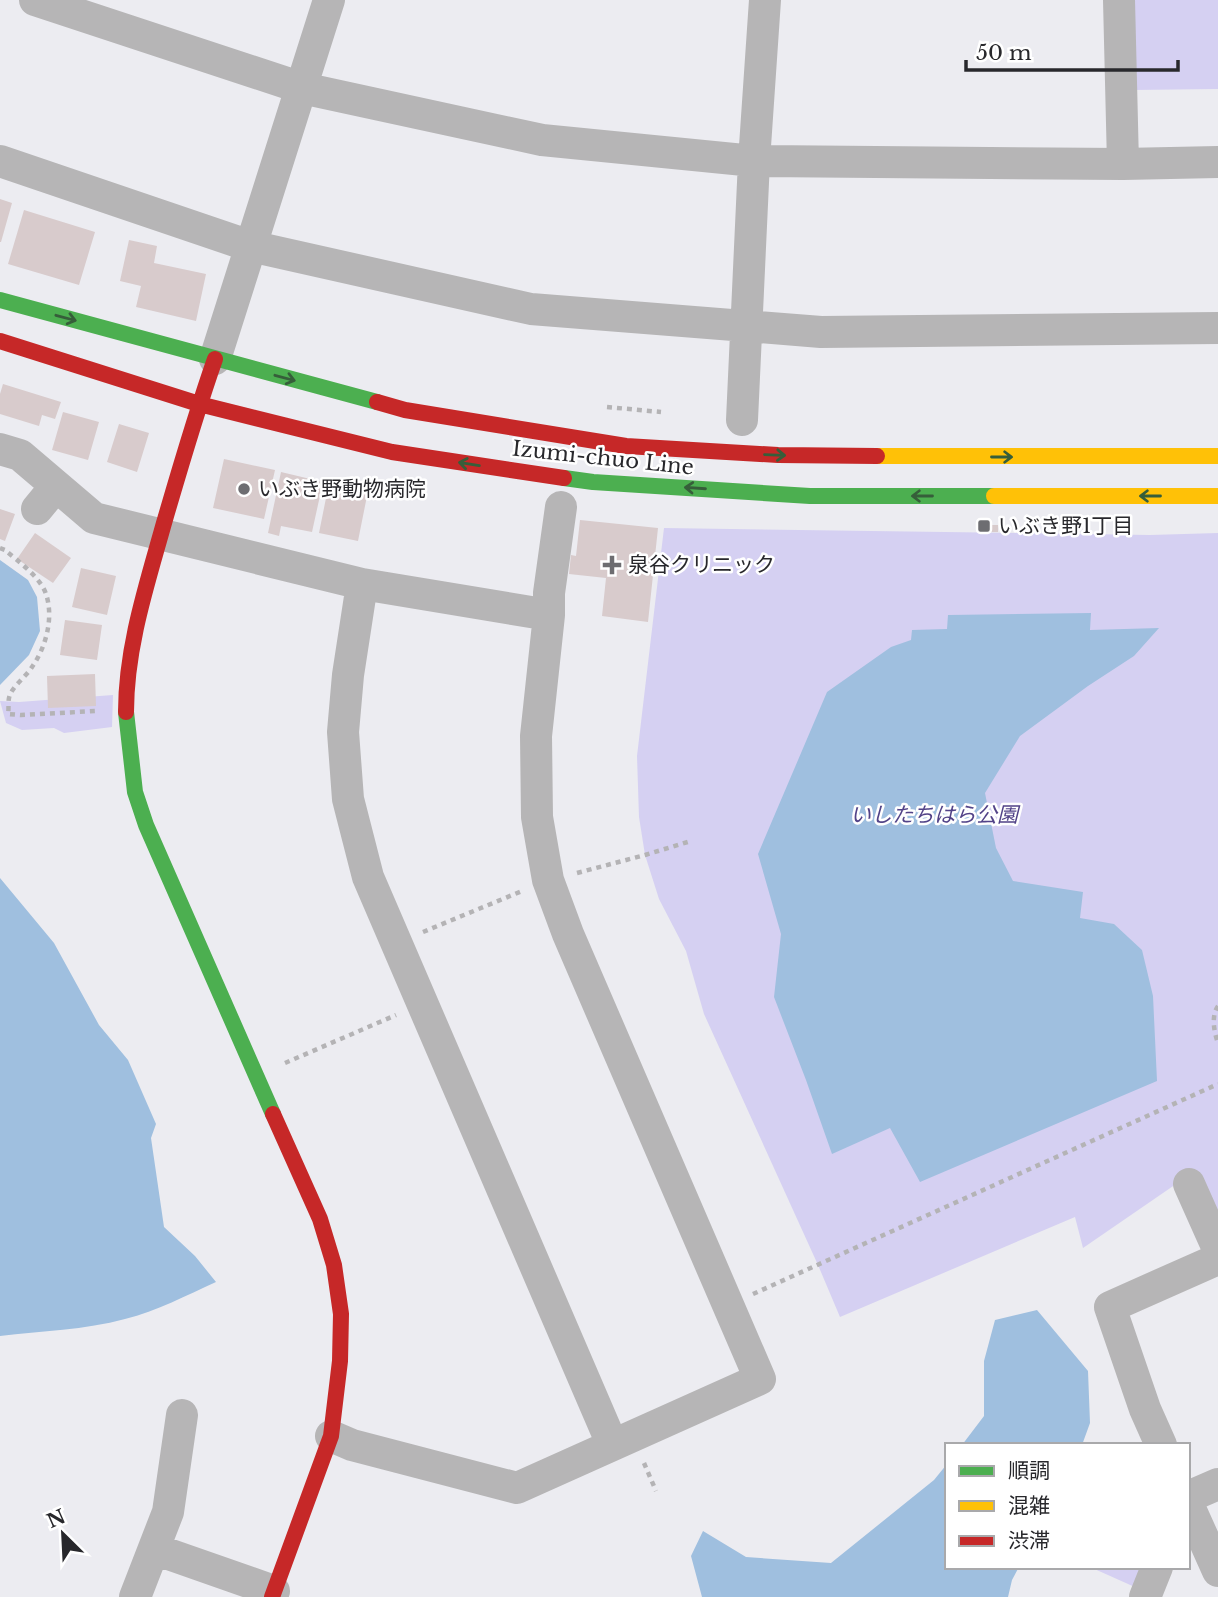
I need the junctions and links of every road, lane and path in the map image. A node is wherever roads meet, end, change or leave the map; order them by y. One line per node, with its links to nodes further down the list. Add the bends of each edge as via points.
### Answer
1 (35, 0): 5 (street)
2 (329, 0): 5 (street)
3 (765, 0): 7 (street)
4 (1119, 0): 9 (street)
5 (302, 88): 7 (street, via 542,140); 10 (street)
6 (0, 161): 10 (street)
7 (754, 161): 9 (street); 12 (street)
8 (1218, 162): 9 (street)
9 (1123, 164)
10 (250, 246): 12 (street, via 531,309); 15 (street)
11 (0, 300): 15 (street, Izumi-chuo Line, one-way to 15)
12 (746, 326): 13 (street, via 821,332); 17 (street)
13 (1218, 328)
14 (0, 341): 16 (street, Izumi-chuo Line)
15 (215, 359): 16 (street); 19 (street, Izumi-chuo Line, one-way to 19, via 405,410 626,446 778,455)
16 (199, 404): 20 (street, Izumi-chuo Line, one-way to 16, via 810,496 593,482 392,452); 22 (street)
17 (742, 420)
18 (0, 449): 22 (street, via 20,455 46,498 94,518)
19 (1218, 456)
20 (1218, 496)
21 (561, 507): 25 (street)
22 (162, 536): 24 (street); 26 (street, via 139,610)
23 (0, 548): 26 (path, via 33,574 46,593 48,612 41,653 9,695 8,714)
24 (362, 584): 25 (street); 29 (street, via 343,733 348,799 368,877)
25 (549, 615): 28 (street, via 536,736 537,817)
26 (126, 709): 40 (street, via 135,792 146,825 320,1219 334,1265 341,1314)
27 (691, 841): 28 (path)
28 (548, 880): 29 (path); 38 (street)
29 (397, 944): 30 (street)
30 (423, 1004): 33 (path); 42 (street)
31 (1218, 1006): 32 (path, via 1214,1012)
32 (1218, 1042)
33 (276, 1067)
34 (1218, 1084): 38 (path)
35 (1189, 1184): 36 (street)
36 (1218, 1249)
37 (1218, 1259): 41 (street, via 1110,1307)
38 (728, 1304): 42 (street, via 760,1379)
39 (182, 1415): 46 (street, via 190,1459)
40 (331, 1436): 42 (street, via 517,1488); 49 (street)
41 (1160, 1443)
42 (612, 1444)
43 (1218, 1484): 44 (street)
44 (1190, 1496)
45 (1190, 1508): 48 (street)
46 (154, 1549): 49 (street); 50 (street)
47 (1156, 1569): 51 (street)
48 (1218, 1571)
49 (273, 1594)
50 (135, 1597)
51 (1145, 1597)

